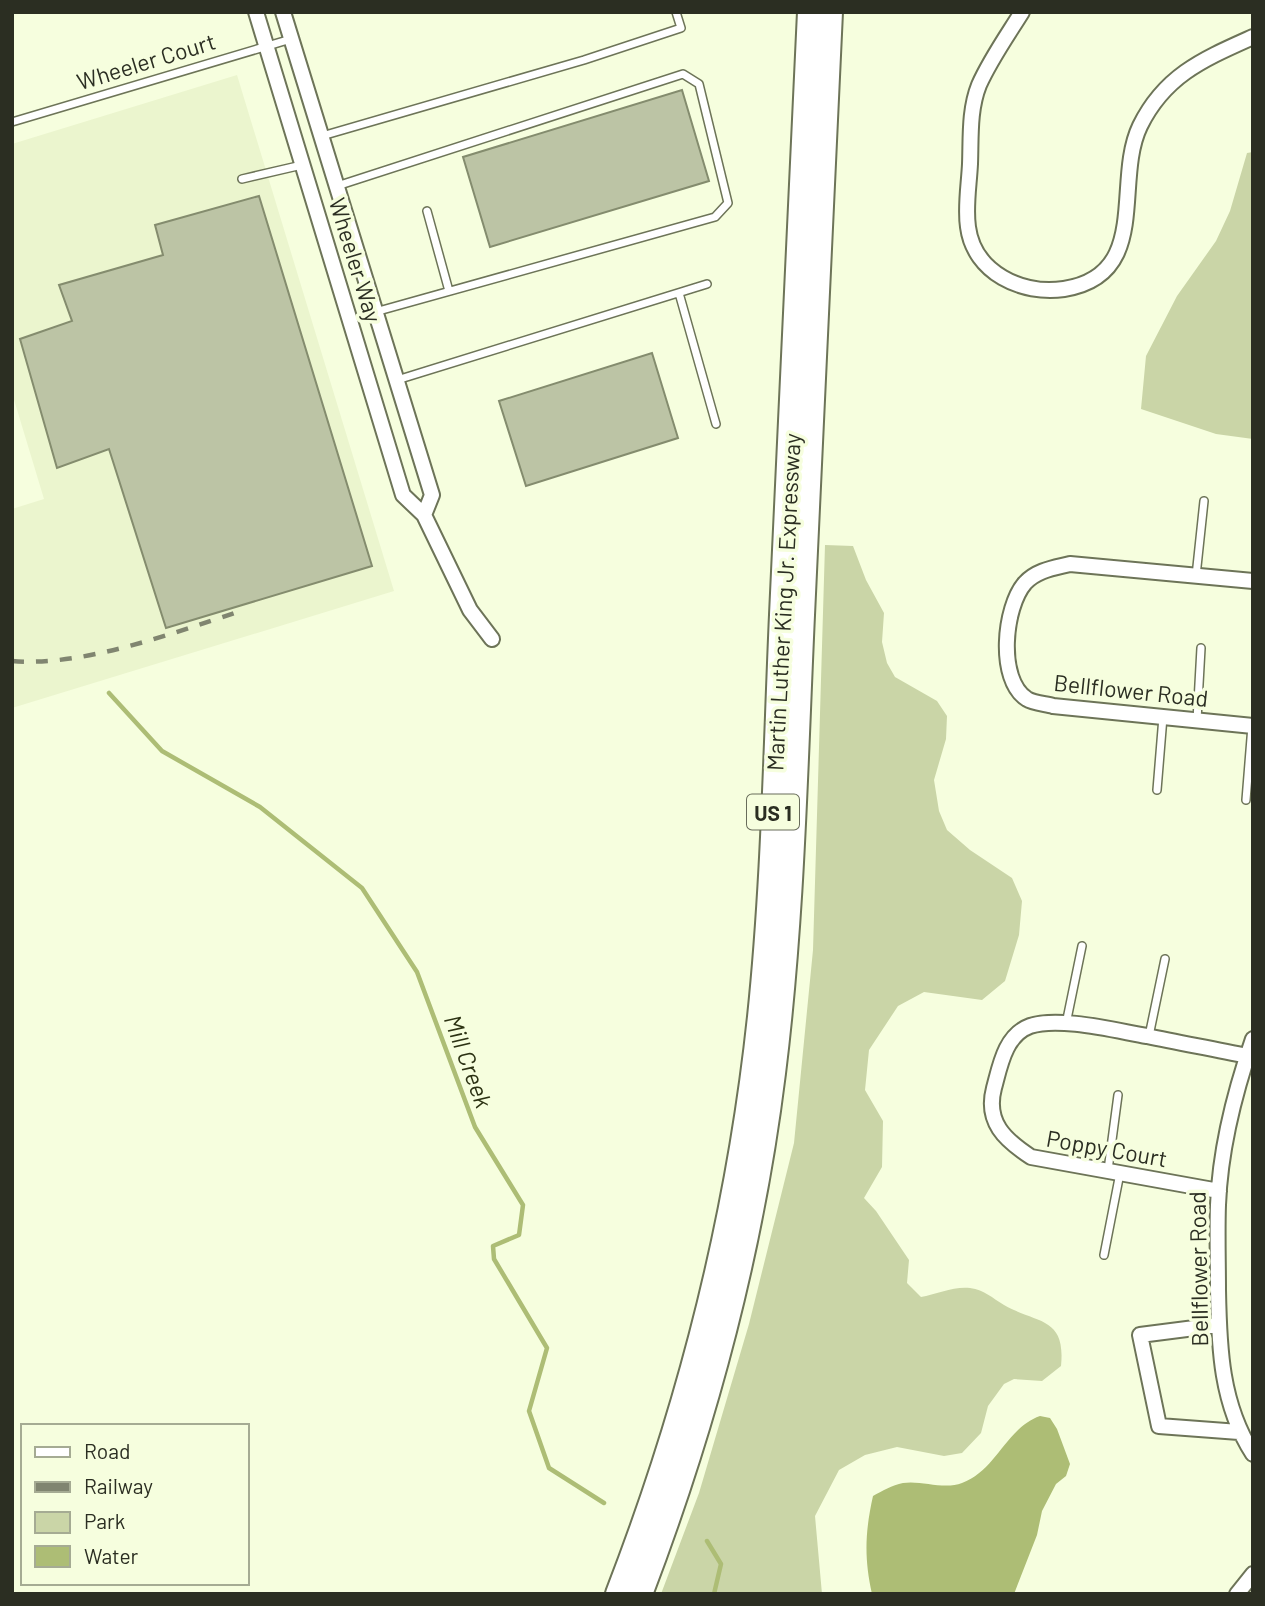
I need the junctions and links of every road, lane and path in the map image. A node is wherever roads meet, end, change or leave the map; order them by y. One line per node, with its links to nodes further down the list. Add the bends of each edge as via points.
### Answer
1 (256, 12): 9 (street, Wheeler Way)
2 (283, 12): 8 (street, Wheeler Way)
3 (676, 12): 11 (lane, via 681,28)
4 (810, 12): 47 (highway, Martin Luther King Jr. Expressway / US 1, via 768,905 754,1062 727,1229 699,1348 668,1456)
5 (830, 12): 48 (highway, Martin Luther King Jr. Expressway / US 1, via 788,906 774,1064 732,1300 687,1462)
6 (1022, 12): 7 (street, via 991,62 972,106 968,228 987,267 1012,283 1044,289 1092,279 1114,259 1124,236 1136,138 1155,101 1195,64)
7 (1253, 37)
8 (291, 39): 9 (lane, Wheeler Court); 11 (street, Wheeler Way)
9 (266, 45): 10 (lane, Wheeler Court); 12 (street, Wheeler Way)
10 (12, 122)
11 (321, 136): 14 (street, Wheeler Way)
12 (303, 165): 13 (lane); 23 (street, Wheeler Way, via 404,495)
13 (242, 179)
14 (336, 186): 17 (lane, via 683,74 699,84 728,203 715,217); 19 (street, Wheeler Way)
15 (428, 211): 17 (lane)
16 (707, 284): 18 (lane)
17 (449, 291): 19 (lane)
18 (679, 293): 20 (lane); 21 (lane)
19 (375, 312): 20 (street, Wheeler Way)
20 (396, 381): 23 (street, Wheeler Way, via 432,495)
21 (716, 424)
22 (1204, 501): 24 (lane)
23 (424, 515): 26 (street, Wheeler Way, via 471,610)
24 (1196, 576): 25 (street, Bellflower Road); 28 (street, Bellflower Road, via 1070,564 1043,570 1027,581 1012,611 1008,667 1014,685 1027,699 1053,706)
25 (1253, 581)
26 (492, 639)
27 (1201, 648): 29 (lane)
28 (1163, 717): 29 (street, Bellflower Road); 31 (lane)
29 (1197, 720): 30 (street, Bellflower Road)
30 (1252, 726): 32 (lane)
31 (1157, 790)
32 (1246, 800)
33 (1082, 946): 35 (lane)
34 (1165, 959): 36 (lane)
35 (1066, 1024): 36 (street, Poppy Court); 40 (street, Poppy Court, via 1029,1027 1011,1040 991,1100 996,1126 1009,1143 1031,1157)
36 (1148, 1037): 38 (street, Poppy Court)
37 (1253, 1039): 38 (street, Bellflower Road)
38 (1247, 1056): 41 (street, Bellflower Road, via 1231,1115)
39 (1118, 1095): 40 (lane)
40 (1114, 1172): 41 (street, Poppy Court); 42 (lane)
41 (1219, 1191): 43 (street, Bellflower Road)
42 (1104, 1255)
43 (1218, 1325): 44 (street, Bellflower Road, via 1225,1386); 44 (street, via 1139,1335 1159,1426)
44 (1239, 1432): 45 (street, Bellflower Road)
45 (1253, 1454)
46 (1253, 1574): 49 (street)
47 (618, 1594)
48 (640, 1594)
49 (1237, 1594)

